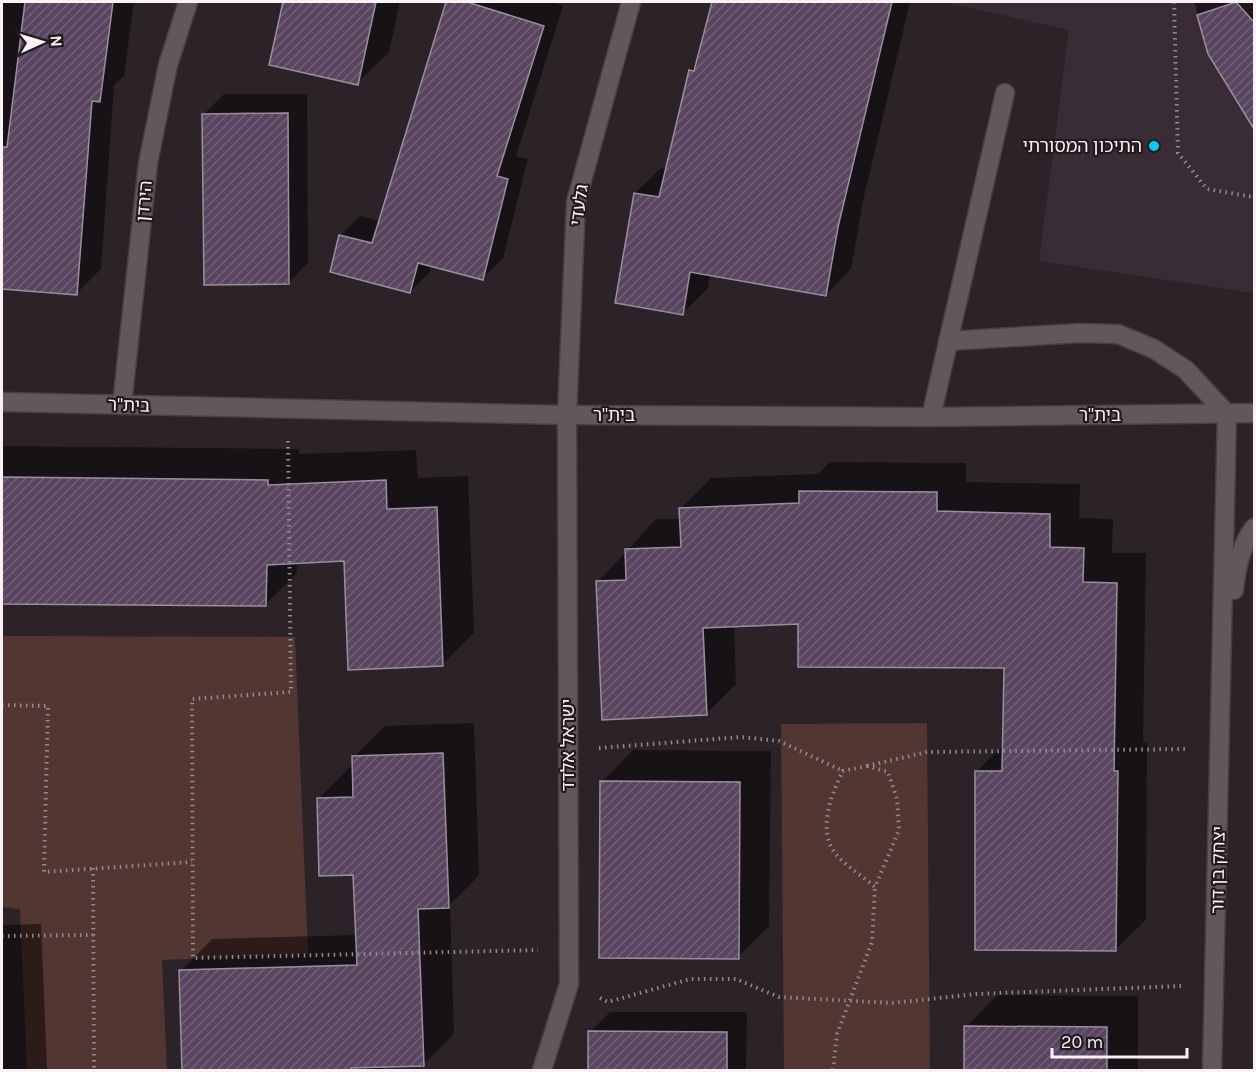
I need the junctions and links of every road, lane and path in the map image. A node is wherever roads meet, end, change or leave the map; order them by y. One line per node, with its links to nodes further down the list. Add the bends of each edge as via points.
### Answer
1 (188, 2): 8 (street, הירדן, via 168,65 148,163)
2 (631, 2): 12 (street, גלעדי, via 576,202)
3 (1174, 2): 5 (path, via 1178,153 1207,189)
4 (1005, 93): 6 (street)
5 (1254, 197)
6 (948, 341): 11 (street, via 1118,334 1154,349 1186,370); 13 (street)
7 (2, 402): 8 (street, בית"ר)
8 (122, 405): 9 (street, בית"ר)
9 (287, 410): 12 (street, בית"ר); 22 (path, via 291,692 192,699)
10 (1254, 413): 11 (street, בית"ר)
11 (1227, 414): 13 (street, בית"ר); 14 (street, בית"ר); 16 (street, יצחק בן דור)
12 (567, 415): 13 (street, בית"ר); 19 (street, ישראל אלדד)
13 (931, 417)
14 (1254, 419)
15 (1254, 528): 16 (street, יצחק בן דור, via 1236,571)
16 (1223, 669): 18 (street, יצחק בן דור)
17 (2, 705): 23 (path, via 48,706 44,872)
18 (1221, 749): 20 (path, via 927,752); 29 (street, יצחק בן דור)
19 (569, 750): 21 (path, via 741,737 779,741); 27 (street, ישראל אלדד)
20 (867, 766): 21 (path); 24 (path, via 888,772 897,799 899,830)
21 (843, 771): 24 (path, via 831,793 826,824 834,852)
22 (192, 862): 23 (path); 27 (path, via 193,958)
23 (93, 868): 25 (path)
24 (875, 887): 30 (path, via 872,942)
25 (93, 935): 26 (path); 31 (path)
26 (2, 936)
27 (568, 949): 28 (street, ישראל אלדד)
28 (569, 984): 30 (path, via 608,1002 690,979 736,980 779,997); 32 (street, ישראל אלדד)
29 (1215, 985): 30 (path, via 975,994 892,1003); 34 (street, יצחק בן דור)
30 (848, 1002): 33 (path, via 837,1034)
31 (94, 1071)
32 (542, 1071)
33 (833, 1071)
34 (1212, 1071)

